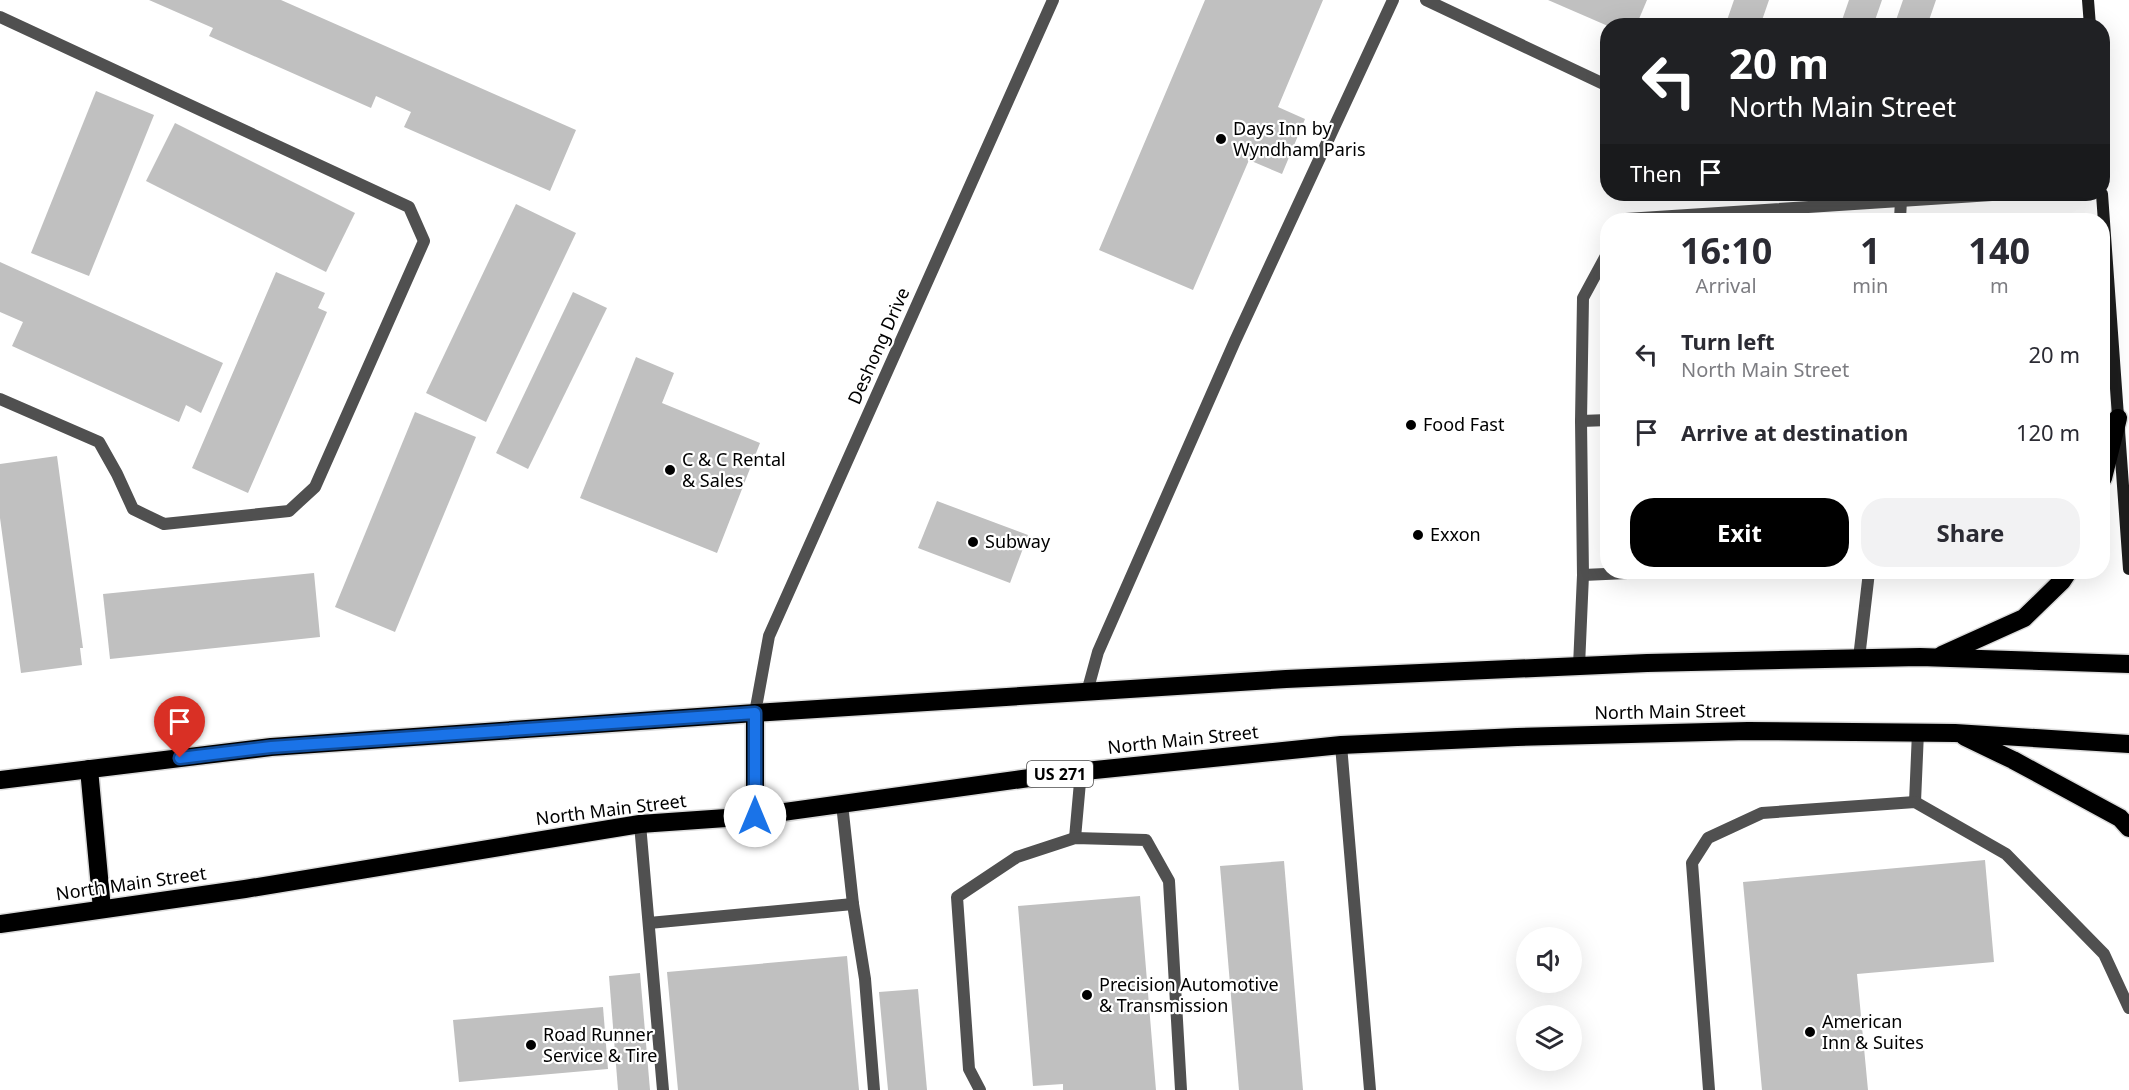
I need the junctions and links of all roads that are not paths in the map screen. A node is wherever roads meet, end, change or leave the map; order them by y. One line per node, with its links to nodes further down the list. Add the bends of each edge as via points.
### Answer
1 (1053, 0): 27 (street, Deshong Drive, via 769,636)
2 (1393, 0): 26 (street, via 1235,341 1098,652)
3 (1426, 0): 7 (street)
4 (2088, 0): 6 (main road)
5 (0, 17): 12 (street, via 409,207 424,242 315,487 289,511 164,524 133,509 99,442)
6 (2089, 18)
7 (1600, 83)
8 (1875, 201): 9 (street)
9 (1717, 213)
10 (1600, 267): 15 (street, via 1583,298)
11 (2110, 306): 13 (main road)
12 (0, 399)
13 (2118, 418): 16 (highway); 17 (main road)
14 (1600, 420): 15 (street)
15 (1581, 421): 19 (street)
16 (2110, 450)
17 (2129, 569)
18 (1600, 574): 19 (street)
19 (1583, 575): 25 (street)
20 (1868, 579): 23 (street)
21 (2064, 579): 22 (highway, via 2024,618)
22 (1937, 657): 23 (highway); 24 (highway)
23 (1859, 658): 25 (highway)
24 (2129, 664)
25 (1579, 666): 26 (highway)
26 (1087, 692): 27 (highway)
27 (755, 713): 32 (highway, via 271,747); 37 (highway)
28 (1918, 732): 29 (highway, North Main Street / US 271); 31 (highway, North Main Street / US 271, via 1748,731); 35 (street)
29 (1955, 733): 30 (highway, North Main Street / US 271); 39 (highway, via 2068,789 2120,818)
30 (2129, 744)
31 (1341, 746): 33 (highway, North Main Street / US 271); 50 (street)
32 (89, 769): 34 (highway); 42 (highway)
33 (1081, 771): 36 (highway, North Main Street / US 271); 40 (street)
34 (0, 780)
35 (1915, 802): 45 (street, via 2006,854 2104,954); 51 (street, via 1762,813 1708,838 1692,863)
36 (842, 804): 37 (highway, North Main Street / US 271); 41 (street)
37 (755, 816): 38 (highway, North Main Street / US 271)
38 (640, 824): 42 (highway, North Main Street / US 271); 43 (street)
39 (2129, 828)
40 (1075, 838): 48 (street, via 1017,857 957,897 969,1069); 49 (street, via 1146,840 1169,881)
41 (854, 904): 43 (street); 47 (street)
42 (102, 909): 44 (highway, North Main Street / US 271)
43 (649, 923): 46 (street)
44 (0, 924)
45 (2129, 1008)
46 (663, 1090)
47 (874, 1090)
48 (980, 1090)
49 (1181, 1090)
50 (1370, 1090)
51 (1709, 1090)

